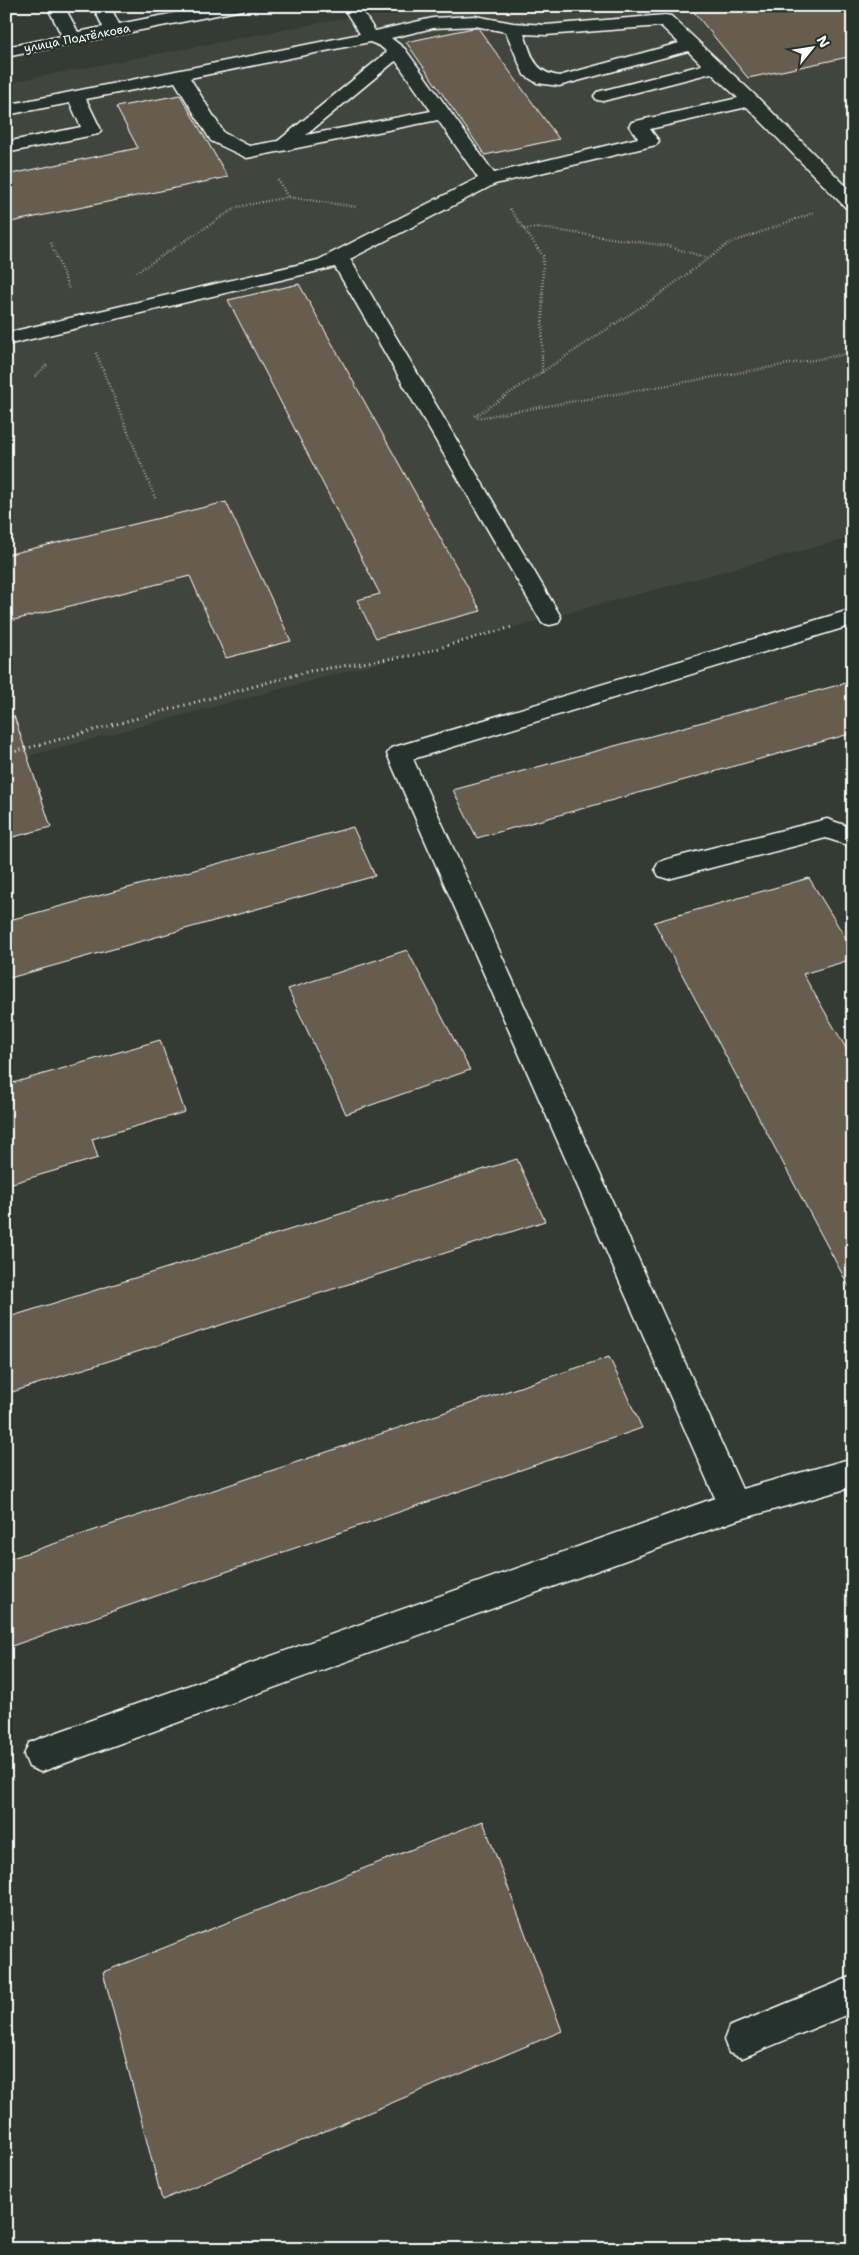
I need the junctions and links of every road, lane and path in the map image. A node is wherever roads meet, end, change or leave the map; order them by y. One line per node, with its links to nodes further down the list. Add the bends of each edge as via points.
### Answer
1 (55, 6): 8 (street)
2 (101, 6): 6 (street)
3 (237, 6): 6 (street, улица Подтёлкова)
4 (350, 6): 7 (street)
5 (513, 28): 7 (street, via 475,21 433,23); 9 (street, via 546,30 665,20); 9 (street, via 530,71 543,79 559,81)
6 (114, 30): 8 (street, улица Подтёлкова)
7 (371, 38): 11 (street, via 386,42); 13 (street)
8 (73, 39): 10 (street, улица Подтёлкова)
9 (692, 45): 12 (street)
10 (6, 52)
11 (400, 53): 18 (street); 19 (street, via 388,58)
12 (715, 67): 14 (street); 16 (street)
13 (180, 76): 15 (street); 21 (street, via 217,137 247,152)
14 (603, 96)
15 (76, 97): 17 (street); 20 (street, via 92,130)
16 (751, 101): 22 (street, via 638,126 650,141); 23 (street)
17 (6, 110)
18 (443, 114): 19 (street); 22 (street)
19 (283, 145): 21 (street)
20 (6, 148)
21 (260, 150): 24 (path, via 288,196 400,214)
22 (489, 180): 24 (street); 25 (path)
23 (851, 202): 28 (path, via 728,244)
24 (408, 222): 27 (street)
25 (524, 229): 28 (path, via 540,228 668,246); 32 (path, via 543,256)
26 (50, 243): 29 (path)
27 (339, 257): 30 (street, via 325,264); 34 (street)
28 (708, 258): 32 (path)
29 (71, 293)
30 (6, 339)
31 (853, 353): 33 (path)
32 (542, 373): 33 (path)
33 (467, 420): 34 (path)
34 (440, 429): 35 (street)
35 (550, 617): 37 (path, via 415,655 310,672)
36 (853, 617): 41 (street, via 400,754)
37 (6, 754)
38 (853, 838): 39 (street, via 827,828)
39 (668, 869)
40 (853, 1472): 41 (street)
41 (734, 1506): 42 (street)
42 (41, 1754)
43 (853, 1994): 44 (street)
44 (742, 2040)

